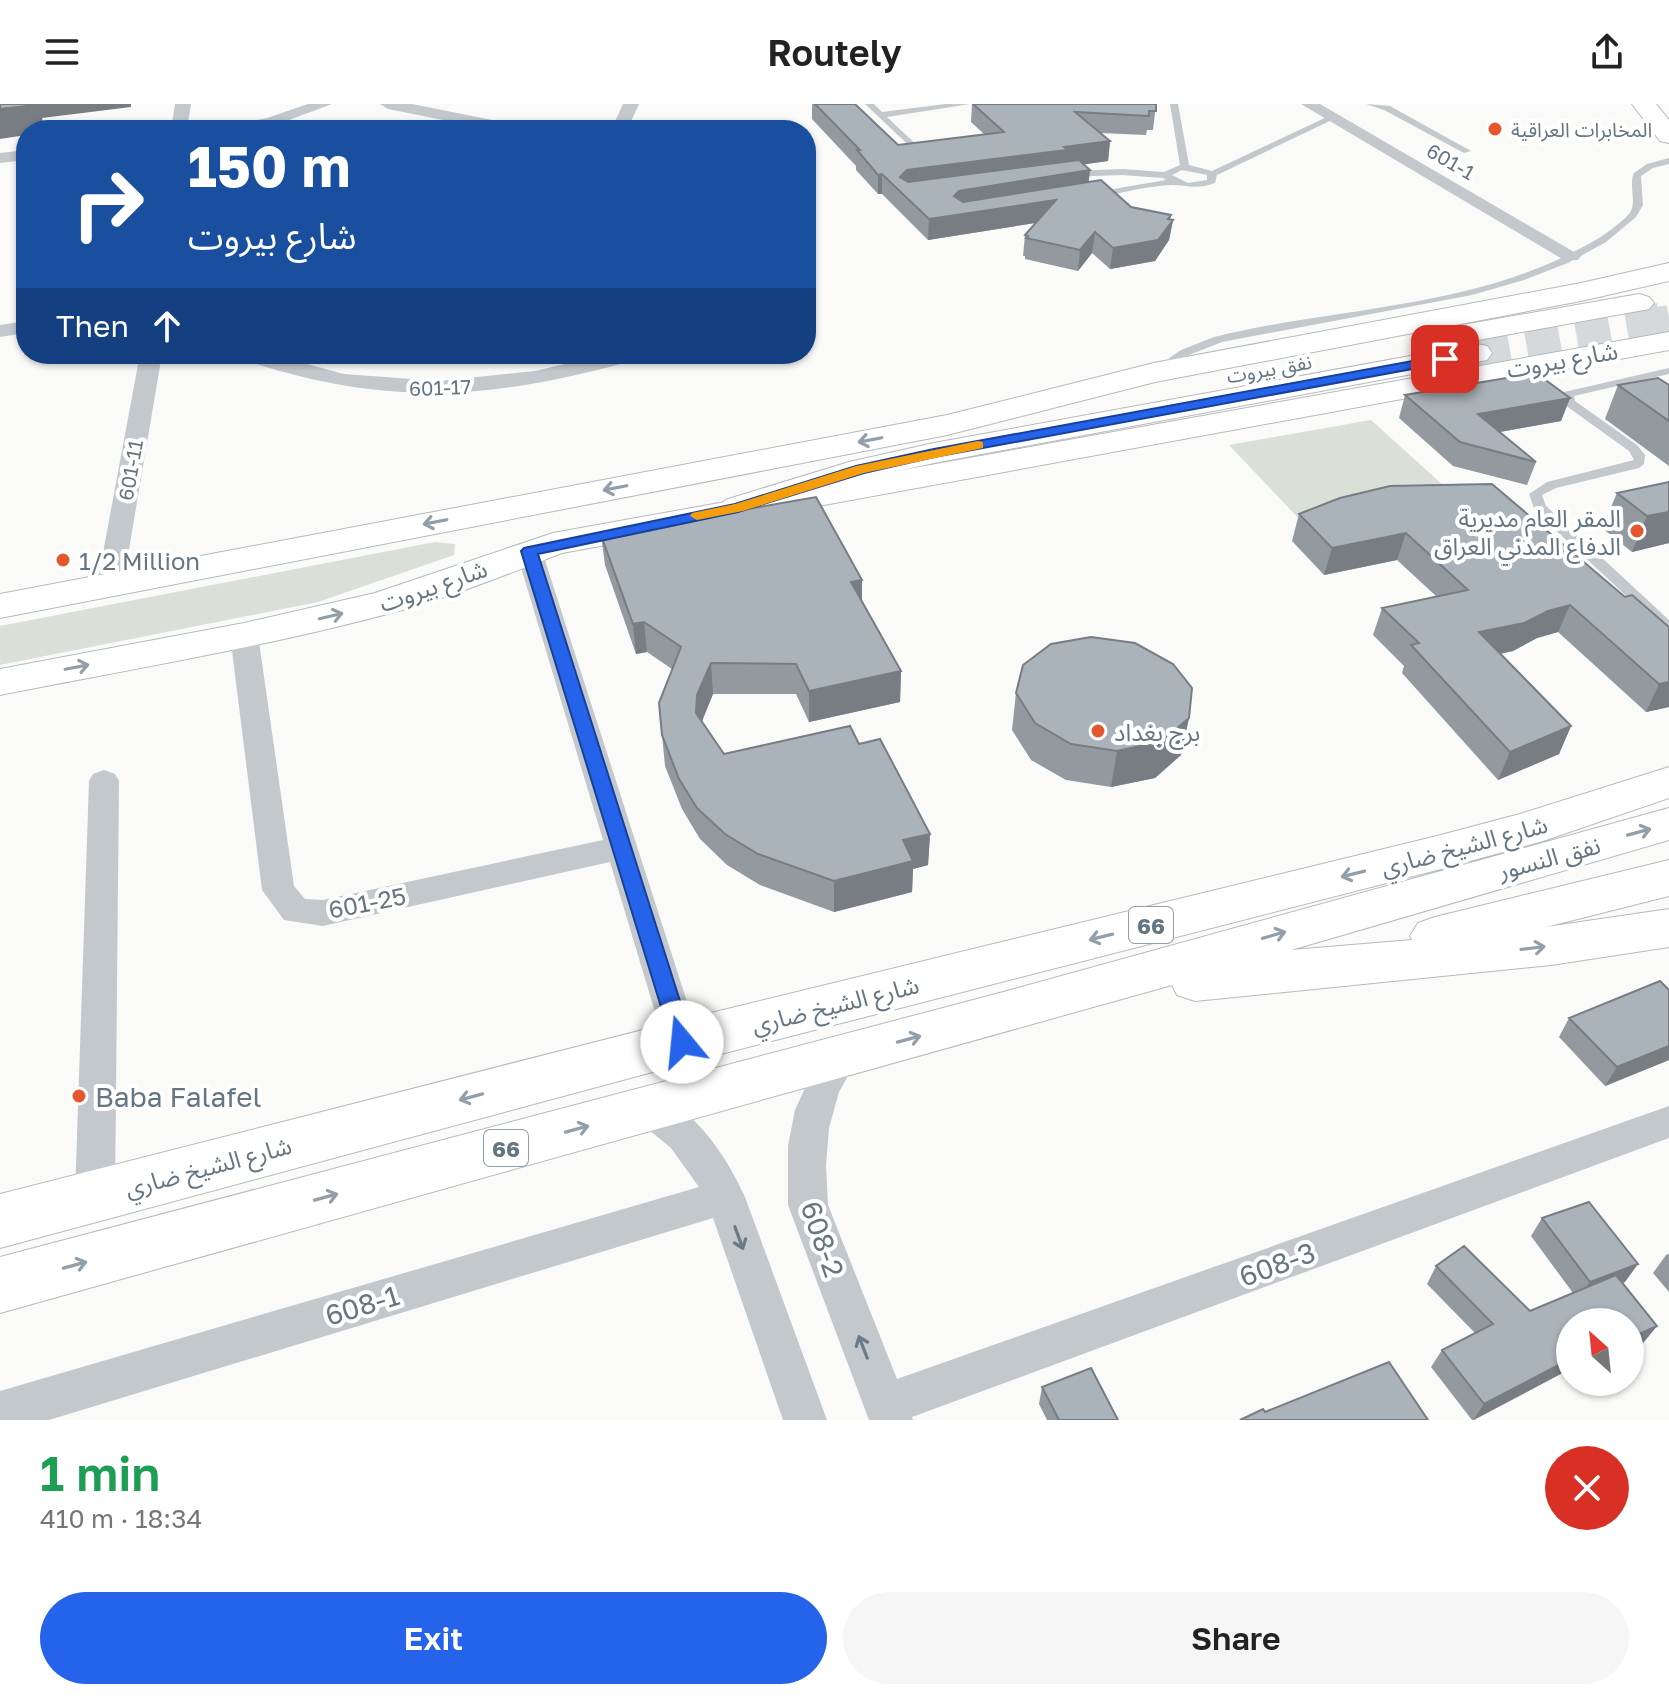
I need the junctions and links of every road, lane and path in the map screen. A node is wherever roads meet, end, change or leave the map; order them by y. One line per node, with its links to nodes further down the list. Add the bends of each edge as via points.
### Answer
1 (324, 104): 11 (street)
2 (388, 104): 12 (street)
3 (869, 104): 9 (lane)
4 (966, 104): 9 (lane)
5 (1174, 104): 17 (lane)
6 (1309, 104): 10 (street, 601-1)
7 (1370, 104): 15 (lane)
8 (1644, 104): 13 (main road)
9 (880, 115): 14 (lane)
10 (1332, 118): 18 (lane); 22 (street, 601-1)
11 (276, 120)
12 (467, 120)
13 (1669, 136)
14 (918, 151)
15 (1467, 151)
16 (1669, 161): 22 (lane, via 1637,175 1633,215)
17 (1185, 167): 18 (lane); 20 (lane, via 1172,170)
18 (1212, 174): 20 (lane, via 1212,181 1200,185)
19 (1051, 176): 20 (lane, via 1103,172)
20 (1170, 179): 21 (lane)
21 (1083, 197)
22 (1571, 256): 33 (lane, via 1480,290 1209,341)
23 (1669, 272): 25 (main road)
24 (1669, 290): 25 (main road)
25 (1581, 292): 33 (main road)
26 (1639, 303): 34 (main road, نفق بيروت)
27 (1658, 341): 36 (main road, شارع بيروت)
28 (1476, 353): 36 (main road, نفق بيروت, via 934,453 861,469)
29 (149, 364): 38 (street, 601-11)
30 (277, 364): 31 (street, 601-17, via 310,376 374,387 447,390)
31 (589, 364)
32 (1669, 371): 40 (lane, via 1568,394 1569,402 1633,448 1640,461 1535,494 1540,508)
33 (1154, 373): 34 (main road)
34 (947, 425): 35 (main road, one-way to 35)
35 (512, 507): 37 (main road); 38 (main road, one-way to 38)
36 (738, 508): 37 (main road, شارع بيروت)
37 (529, 551): 41 (main road, شارع بيروت, one-way to 37, via 384,603); 48 (street)
38 (110, 585): 39 (main road)
39 (0, 606)
40 (1669, 628)
41 (244, 635): 42 (main road, شارع بيروت, one-way to 41); 48 (street, 601-25, via 278,890 296,911 323,913)
42 (0, 682)
43 (1669, 772): 46 (main road)
44 (104, 781): 58 (street)
45 (1669, 782): 46 (main road, شارع الشيخ ضاري / 66)
46 (1617, 801): 54 (main road, شارع الشيخ ضاري / 66, one-way to 54, via 1437,853)
47 (1669, 824): 50 (main road, نفق النسور, one-way to 47)
48 (622, 848): 54 (street)
49 (1669, 878): 52 (main road)
50 (1429, 891): 53 (main road, شارع الشيخ ضاري / 66, one-way to 50)
51 (1669, 928): 52 (main road, شارع الشيخ ضاري / 66, one-way to 51, via 1432,959)
52 (1287, 969): 53 (main road, شارع الشيخ ضاري / 66)
53 (1011, 1011): 55 (main road, شارع الشيخ ضاري / 66, one-way to 53)
54 (682, 1042): 58 (main road, شارع الشيخ ضاري / 66, one-way to 58)
55 (840, 1058): 56 (main road, شارع الشيخ ضاري / 66); 63 (street, 608-2, one-way to 55, via 808,1205 805,1172 813,1109 823,1080)
56 (650, 1109): 59 (street, via 695,1145); 61 (main road, شارع الشيخ ضاري / 66, one-way to 56)
57 (1669, 1122): 63 (street, 608-3)
58 (95, 1196): 60 (main road, شارع الشيخ ضاري / 66)
59 (725, 1197): 62 (street, 608-1); 64 (street, one-way to 64)
60 (0, 1221)
61 (0, 1285)
62 (0, 1413)
63 (888, 1413)
64 (805, 1420)

